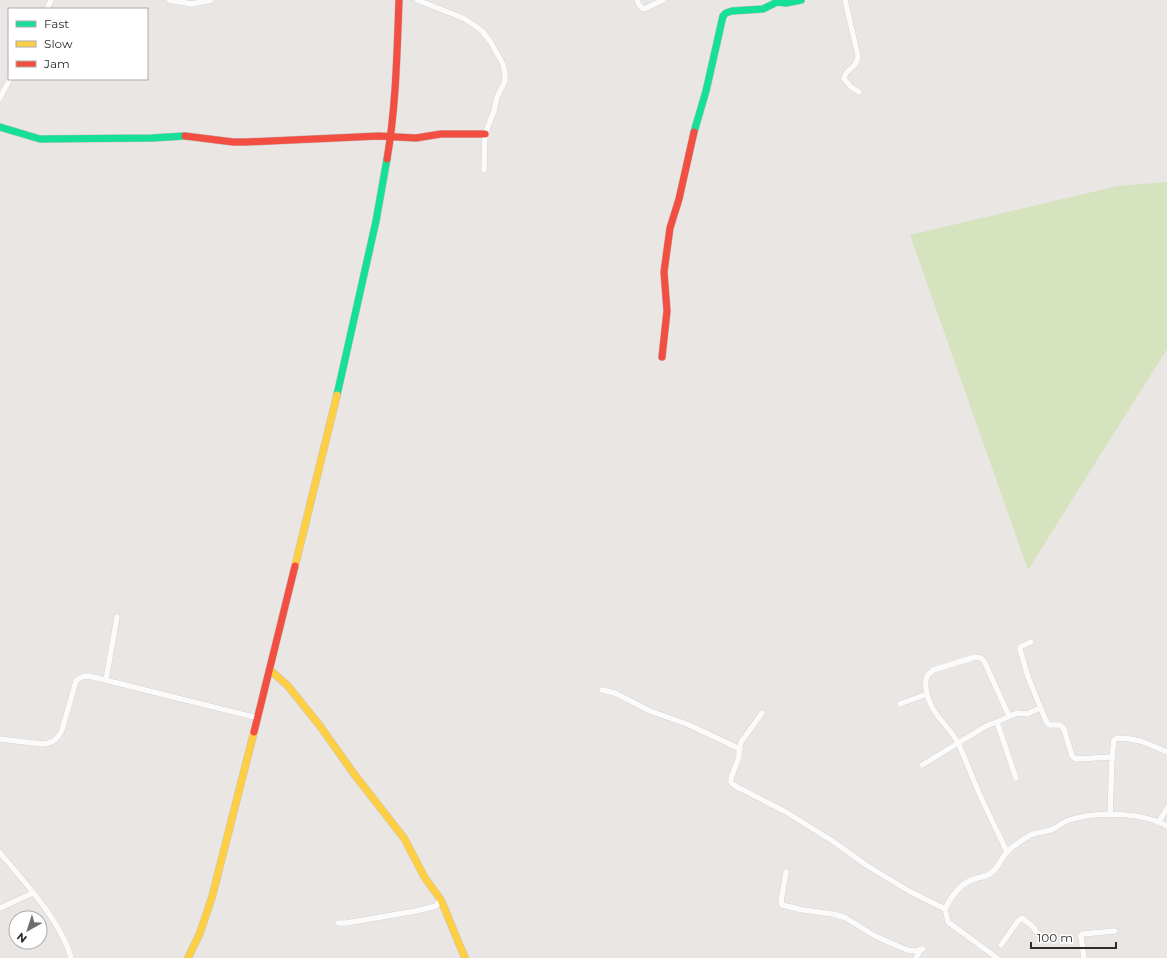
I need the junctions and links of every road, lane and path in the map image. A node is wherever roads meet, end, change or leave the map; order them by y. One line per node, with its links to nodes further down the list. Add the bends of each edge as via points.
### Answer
1 (169, 0): 2 (street, via 192,4)
2 (211, 0)
3 (399, 0): 15 (street)
4 (417, 0): 14 (street, via 474,25 490,41 503,64 505,81)
5 (637, 0): 6 (street, via 643,9)
6 (663, 0)
7 (801, 0): 9 (street, via 786,3)
8 (845, 0): 11 (street, via 858,56 856,64 845,74 844,79)
9 (778, 1): 17 (street, via 763,9 732,11 723,16 670,228 664,272 667,311)
10 (9, 80): 12 (street)
11 (859, 92)
12 (0, 98)
13 (0, 127): 15 (street, via 40,139 188,136 246,142)
14 (485, 134): 15 (street); 16 (street)
15 (391, 137): 20 (street, via 376,221)
16 (484, 170)
17 (662, 357)
18 (117, 617): 21 (street)
19 (1031, 642): 25 (street, via 1020,649)
20 (270, 670): 28 (street); 45 (street, via 288,686 320,726 404,838)
21 (106, 680): 28 (street); 30 (street, via 85,676 76,681 62,730 55,741 42,744)
22 (602, 690): 32 (street, via 615,693 650,711 687,724)
23 (927, 694): 24 (street); 27 (street, via 925,680 929,672 978,657 984,661); 31 (street, via 934,710)
24 (900, 704)
25 (1040, 708): 27 (street, via 1027,714 1017,713); 34 (street, via 1049,725 1060,725 1064,728 1073,758)
26 (762, 713): 32 (street, via 741,742)
27 (1009, 716): 29 (street)
28 (258, 718): 53 (street, via 212,897 200,933)
29 (997, 722): 31 (street); 36 (street)
30 (0, 739)
31 (958, 743): 35 (street); 41 (street)
32 (740, 749): 47 (street, via 731,778 731,783 737,788 786,812 866,865)
33 (1167, 752): 34 (street, via 1143,741 1117,738 1113,743)
34 (1112, 757): 38 (street)
35 (922, 765)
36 (1016, 778)
37 (1167, 808): 39 (street)
38 (1110, 815): 39 (street, via 1138,816); 41 (street, via 1084,816 1068,821 1053,829 1032,834)
39 (1159, 822): 40 (street)
40 (1167, 826)
41 (1007, 852): 47 (street, via 993,872 967,882)
42 (0, 853): 44 (street)
43 (786, 872): 55 (street, via 782,905 846,918 875,936 907,950 922,949)
44 (33, 893): 46 (street); 52 (street, via 61,934)
45 (441, 900): 48 (street, via 436,906 416,911); 54 (street)
46 (0, 908)
47 (945, 909): 56 (street, via 948,922)
48 (338, 923)
49 (1116, 931): 57 (street, via 1082,934)
50 (1043, 940): 51 (street, via 1022,918)
51 (1001, 945)
52 (71, 958)
53 (188, 958)
54 (465, 958)
55 (916, 958)
56 (997, 958)
57 (1084, 958)

